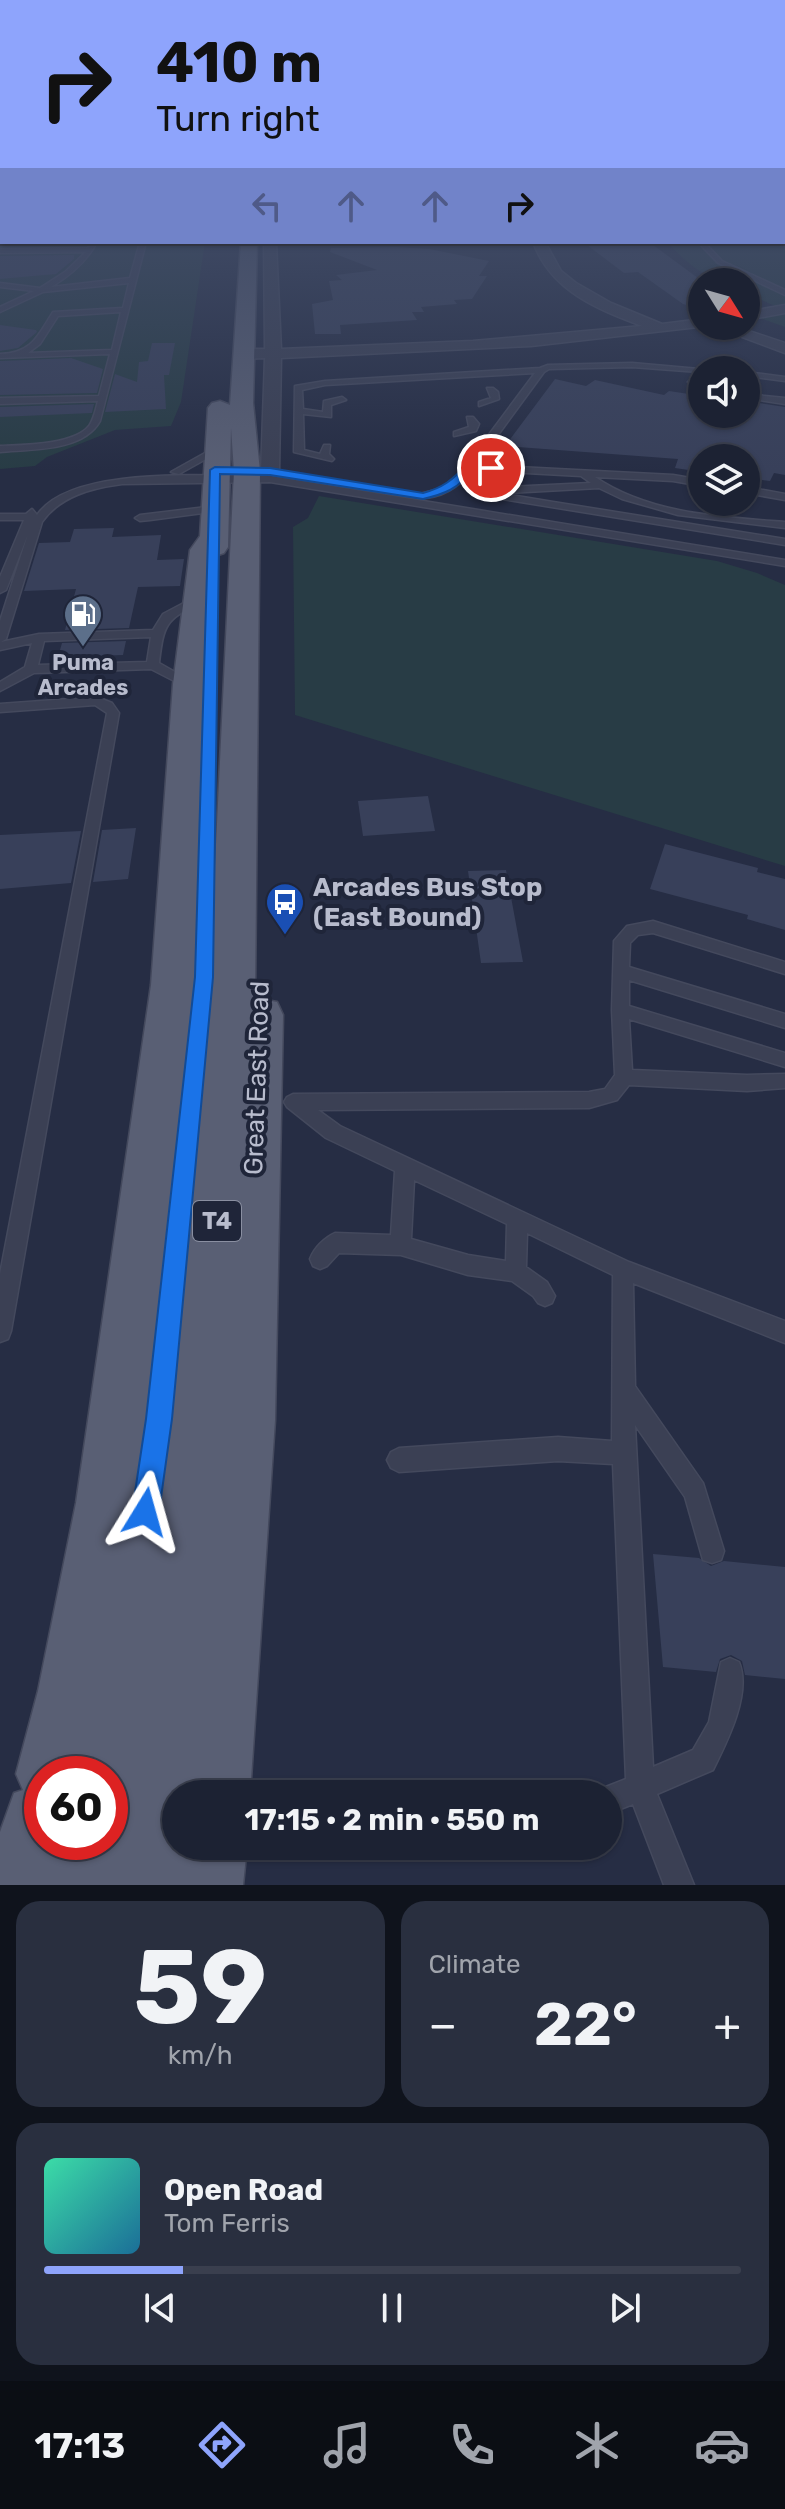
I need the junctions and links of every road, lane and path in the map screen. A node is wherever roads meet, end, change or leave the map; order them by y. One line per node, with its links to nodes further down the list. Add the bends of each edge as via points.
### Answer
1 (31, 295): 8 (lane)
2 (130, 295): 9 (lane)
3 (234, 295): 44 (main road, Great East Road / T4)
4 (247, 295): 18 (main road, Great East Road / T4)
5 (271, 295): 16 (street)
6 (587, 295): 12 (street)
7 (785, 309): 10 (street)
8 (0, 310)
9 (126, 310): 15 (lane); 17 (lane, via 56,314)
10 (760, 313)
11 (688, 325): 12 (street)
12 (662, 329): 16 (street, via 464,346)
13 (760, 340): 14 (street)
14 (785, 348)
15 (115, 352): 17 (lane); 27 (lane)
16 (273, 353): 18 (street); 44 (street)
17 (22, 354): 19 (lane)
18 (244, 354): 44 (main road, Great East Road / T4)
19 (0, 356)
20 (688, 369): 21 (lane, via 570,364)
21 (541, 370): 22 (lane); 25 (lane)
22 (483, 374): 25 (lane); 33 (lane, via 310,384 298,388)
23 (760, 376): 24 (lane)
24 (785, 379)
25 (532, 383): 34 (lane)
26 (490, 390): 32 (lane, via 495,399)
27 (103, 398): 30 (lane); 37 (lane, via 91,429 78,436)
28 (760, 398): 31 (lane)
29 (342, 400): 33 (lane, via 327,403 328,415)
30 (0, 401)
31 (785, 401)
32 (482, 404)
33 (298, 411): 36 (lane, via 299,452 329,459 324,455)
34 (503, 424): 35 (lane, via 477,422); 38 (lane)
35 (457, 434)
36 (334, 439)
37 (0, 449)
38 (469, 467): 39 (lane); 47 (lane, via 458,482)
39 (491, 468): 41 (lane); 45 (lane, via 480,485)
40 (176, 472): 44 (lane); 44 (lane); 52 (lane, via 125,474 72,486 37,504)
41 (582, 472): 42 (lane); 43 (lane)
42 (688, 482)
43 (598, 485): 45 (lane); 49 (lane)
44 (235, 486): 47 (lane); 52 (lane, via 101,484 70,494); 53 (lane); 57 (lane); 59 (main road, Great East Road / T4, via 204,550); 75 (main road, Great East Road / T4, via 251,520 263,627); 91 (main road, Great East Road / T4, via 202,1004 159,1419); 100 (main road, Great East Road / T4, via 233,991 207,1354 169,1705)
45 (487, 490): 50 (lane)
46 (760, 493): 48 (lane)
47 (423, 496): 56 (lane)
48 (785, 497)
49 (640, 502): 50 (lane); 54 (lane)
50 (617, 516): 55 (lane)
51 (0, 517): 52 (lane)
52 (35, 517): 58 (lane); 62 (lane)
53 (140, 518)
54 (785, 525)
55 (785, 542)
56 (785, 554)
57 (785, 563)
58 (0, 590)
59 (199, 598): 60 (lane, via 167,616); 65 (main road, Great East Road / T4)
60 (157, 633): 61 (lane); 65 (lane)
61 (39, 638): 63 (lane); 64 (lane)
62 (0, 639)
63 (0, 646)
64 (31, 669): 65 (lane); 66 (lane)
65 (172, 674): 90 (main road, Great East Road / T4, via 174,985 113,1472)
66 (0, 687)
67 (0, 708): 83 (lane, via 97,701 113,713)
68 (785, 968): 69 (lane, via 653,927 633,930 622,941)
69 (621, 971): 70 (lane); 71 (lane)
70 (620, 1010): 72 (lane); 73 (lane)
71 (785, 1021)
72 (785, 1060)
73 (624, 1077): 74 (lane); 75 (lane, via 611,1095 589,1100)
74 (785, 1081)
75 (276, 1102): 76 (lane); 92 (main road, Great East Road / T4)
76 (405, 1166): 77 (lane); 78 (lane)
77 (517, 1219): 80 (lane); 81 (lane)
78 (401, 1245): 79 (lane, via 335,1243); 81 (lane, via 468,1265)
79 (320, 1259)
80 (623, 1269): 84 (lane); 85 (lane)
81 (516, 1272): 82 (lane)
82 (545, 1296)
83 (0, 1331)
84 (785, 1332)
85 (624, 1390): 86 (lane); 88 (lane, via 695,1491)
86 (624, 1453): 87 (lane, via 558,1449); 93 (lane)
87 (399, 1460)
88 (712, 1551)
89 (730, 1671): 93 (lane, via 722,1725 703,1760)
90 (59, 1756)
91 (107, 1756)
92 (212, 1780)
93 (640, 1787): 94 (lane); 102 (lane)
94 (622, 1794)
95 (32, 1860): 98 (main road)
96 (89, 1860): 99 (main road)
97 (206, 1860): 101 (main road)
98 (26, 1885)
99 (84, 1885)
100 (143, 1885)
101 (203, 1885)
102 (679, 1885)

